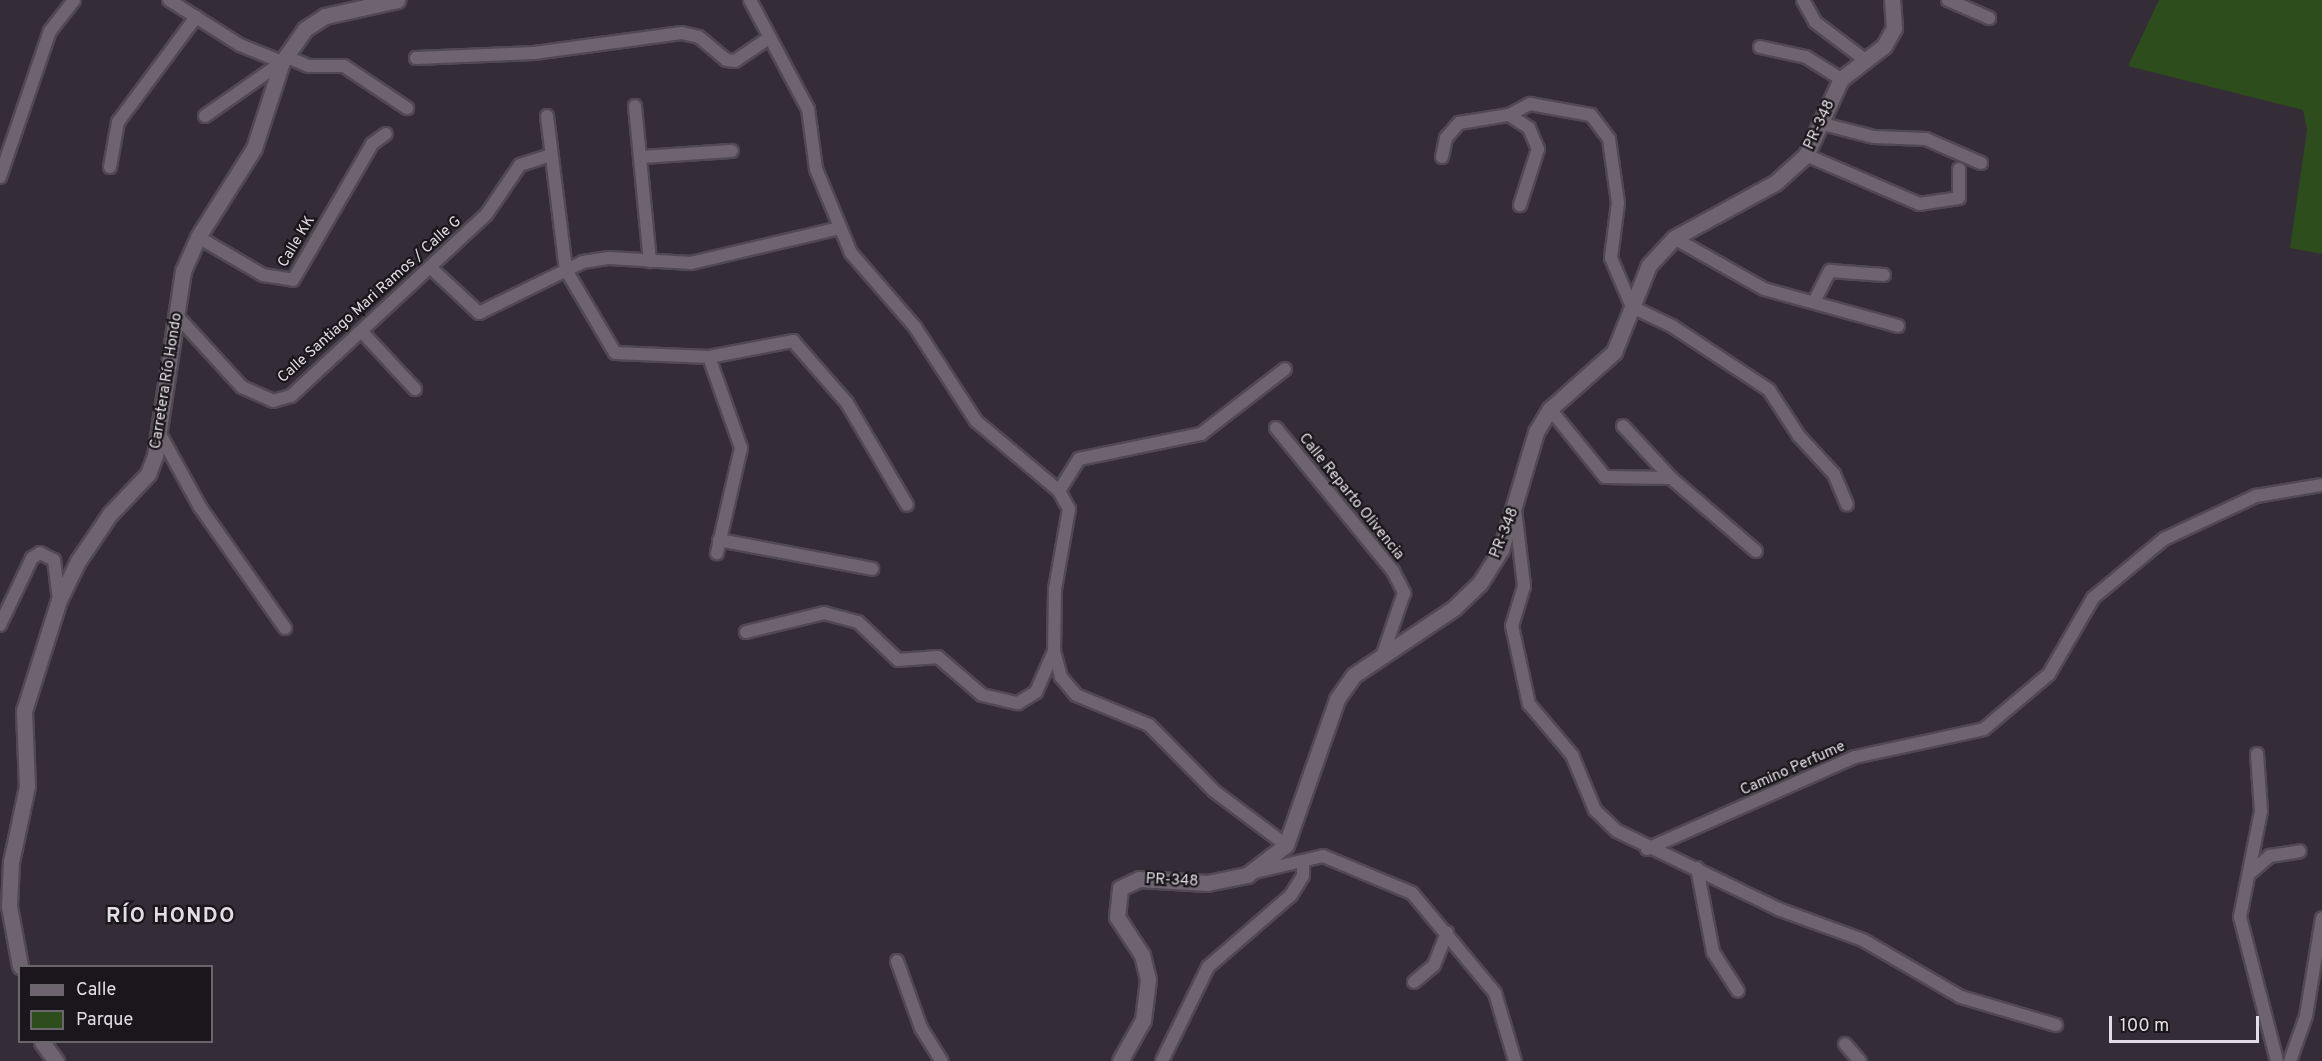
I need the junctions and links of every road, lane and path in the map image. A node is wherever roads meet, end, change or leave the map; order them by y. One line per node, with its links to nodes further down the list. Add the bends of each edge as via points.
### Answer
1 (74, 0): 31 (street, via 50,31)
2 (169, 0): 8 (street)
3 (397, 0): 13 (street, Carretera Río Hondo, via 325,16 305,28)
4 (750, 0): 10 (street)
5 (1803, 0): 14 (street, via 1815,22)
6 (1892, 0): 14 (street, PR-348 / PR-348, via 1894,28 1884,46)
7 (1948, 0): 9 (street)
8 (196, 17): 13 (street, via 240,45); 29 (street, via 118,122)
9 (1989, 18)
10 (769, 38): 12 (street, via 735,60 726,60 699,37 682,33 534,53); 33 (street, via 808,109 816,169)
11 (1760, 48): 15 (street, via 1806,57)
12 (416, 58)
13 (284, 59): 17 (street, via 309,66 344,66); 19 (street); 34 (street, Carretera Río Hondo, via 254,148)
14 (1865, 60): 15 (street, PR-348 / PR-348)
15 (1841, 79): 21 (street, PR-348 / PR-348)
16 (634, 106): 26 (street)
17 (407, 108)
18 (1509, 115): 27 (street, via 1459,123 1446,138); 32 (street, via 1529,128 1538,149); 41 (street, via 1530,104 1592,115 1609,140 1618,203 1611,258)
19 (205, 116)
20 (547, 116): 24 (street)
21 (1823, 124): 25 (street, PR-348 / PR-348); 28 (street, via 1874,137 1926,140)
22 (386, 134): 34 (street, Calle KK, via 372,144 293,280 263,275)
23 (732, 151): 26 (street)
24 (549, 155): 37 (street, Calle Santiago Mari Ramos / Calle G, via 520,165 486,215); 38 (street)
25 (1806, 155): 30 (street, via 1919,204 1959,198); 35 (street, PR-348 / PR-348, via 1775,183)
26 (641, 157): 36 (street)
27 (1442, 157)
28 (1981, 163)
29 (110, 167)
30 (1959, 169)
31 (0, 177)
32 (1520, 205)
33 (840, 228): 36 (street, via 718,259); 54 (street, via 851,253 915,327 976,421)
34 (198, 237): 42 (street, Carretera Río Hondo, via 183,271)
35 (1674, 238): 40 (street, via 1764,289); 41 (street, PR-348 / PR-348, via 1649,265)
36 (650, 261): 38 (street, via 609,258)
37 (430, 267): 38 (street, via 479,314); 44 (street, Calle Santiago Mari Ramos / Calle G)
38 (567, 270): 45 (street, via 615,353)
39 (1884, 275): 40 (street, via 1830,271)
40 (1815, 300): 43 (street)
41 (1632, 307): 48 (street, PR-348 / PR-348, via 1614,352); 55 (street, via 1672,326 1769,390 1799,436 1834,474)
42 (177, 322): 44 (street, Calle Santiago Mari Ramos / Calle G, via 242,387 273,401 291,396); 51 (street, Carretera Río Hondo)
43 (1898, 326)
44 (362, 332): 47 (street)
45 (709, 357): 56 (street, via 778,339 793,341 806,350 847,403); 58 (street, via 741,448)
46 (1285, 369): 54 (street, via 1201,434 1079,459)
47 (415, 389)
48 (1550, 409): 52 (street, via 1605,477); 57 (street, PR-348 / PR-348, via 1536,432)
49 (1623, 426): 52 (street)
50 (1276, 428): 67 (street, Calle Reparto Olivencia, via 1393,571 1404,593)
51 (161, 435): 62 (street, Carretera Río Hondo, via 148,474 92,538); 64 (street, via 200,507)
52 (1671, 478): 59 (street)
53 (2322, 484): 70 (street, Camino Perfume, via 2256,496 2164,539 2092,598 2049,674 1984,729 1855,757)
54 (1059, 491): 66 (street, via 1069,509 1069,533 1056,589)
55 (1847, 504)
56 (907, 505)
57 (1515, 510): 67 (street, PR-348 / PR-348, via 1501,550 1480,584 1454,608); 70 (street, via 1524,586 1512,626 1529,704 1572,754 1595,810)
58 (719, 540): 60 (street); 61 (street)
59 (1756, 551)
60 (717, 553)
61 (872, 569)
62 (59, 600): 63 (street, via 54,560 40,553 32,558); 79 (street, Carretera Río Hondo, via 24,711 21,738 27,786 11,862 9,906)
63 (0, 625)
64 (285, 628)
65 (746, 632): 66 (street, via 824,613 858,622 898,660 938,657 982,694 1018,703 1036,692)
66 (1054, 651): 69 (street, via 1061,677 1076,695 1149,725 1214,791)
67 (1383, 654): 69 (street, PR-348 / PR-348, via 1354,675 1337,699)
68 (2257, 754): 74 (street, via 2261,811)
69 (1286, 845): 75 (street, PR-348 / PR-348)
70 (1647, 849): 73 (street)
71 (2300, 851): 74 (street, via 2270,856)
72 (1304, 861): 75 (street); 77 (street, via 1323,855 1412,893); 88 (street, via 1303,876 1291,895 1208,967)
73 (1697, 868): 81 (street, via 1713,952); 82 (street, via 1778,909 1863,940 1961,997)
74 (2248, 873): 91 (street, via 2240,917)
75 (1247, 875): 87 (street, PR-348 / PR-348, via 1207,883 1139,879 1120,888 1117,917 1142,955 1149,979 1143,1020)
76 (2322, 918): 92 (street, via 2306,1016)
77 (1447, 932): 80 (street, via 1434,965); 89 (street, via 1495,993)
78 (897, 961): 86 (street, via 921,1028)
79 (20, 965)
80 (1414, 982)
81 (1737, 984)
82 (2056, 1024)
83 (43, 1043): 85 (street)
84 (1845, 1044): 90 (street)
85 (56, 1061)
86 (942, 1061)
87 (1120, 1061)
88 (1162, 1061)
89 (1515, 1061)
90 (1860, 1061)
91 (2277, 1061)
92 (2290, 1061)

